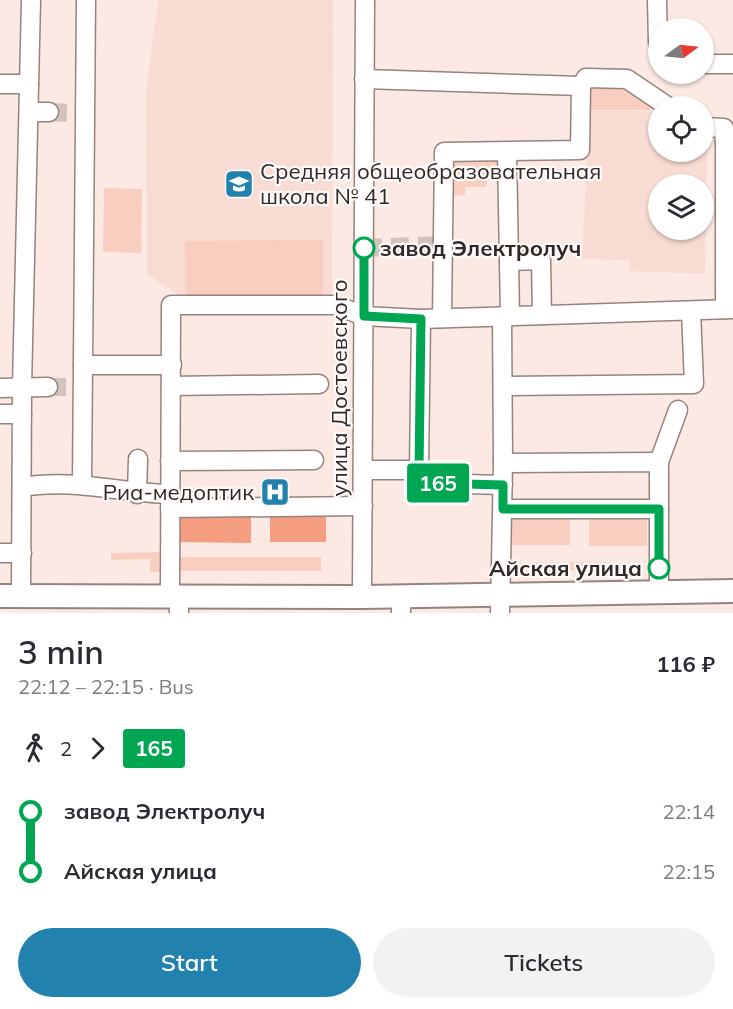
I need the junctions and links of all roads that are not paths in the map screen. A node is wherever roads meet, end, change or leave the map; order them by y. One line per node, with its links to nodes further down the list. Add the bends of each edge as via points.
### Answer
1 (31, 0): 10 (street)
2 (86, 0): 26 (street, via 80,113)
3 (365, 0): 8 (street, улица Достоевского)
4 (657, 0): 5 (street)
5 (657, 18)
6 (714, 64): 7 (street)
7 (733, 64)
8 (364, 80): 11 (street); 22 (street, улица Достоевского)
9 (0, 84): 10 (street)
10 (29, 84): 13 (street)
11 (582, 86): 12 (street, via 586,78 627,79); 17 (street, via 580,150)
12 (652, 96)
13 (28, 112): 14 (street); 31 (street)
14 (50, 112)
15 (714, 128): 16 (street, via 724,128)
16 (729, 144): 19 (street)
17 (507, 152): 18 (street); 24 (street, via 444,152)
18 (509, 261): 21 (street, via 541,260); 23 (street)
19 (729, 309): 20 (street)
20 (691, 311): 21 (street); 30 (street, via 694,384)
21 (542, 315): 23 (street)
22 (364, 316): 25 (street); 27 (street, via 335,305 171,305); 42 (street, улица Достоевского)
23 (506, 316): 24 (street); 30 (street)
24 (442, 318): 25 (street)
25 (421, 319): 43 (street)
26 (83, 365): 27 (street); 44 (street, via 77,387)
27 (172, 365): 29 (street)
28 (319, 384): 29 (street)
29 (171, 386): 39 (street)
30 (502, 386): 41 (street)
31 (22, 387): 32 (street); 33 (street); 36 (street)
32 (48, 387)
33 (0, 388)
34 (678, 410): 40 (street)
35 (0, 414): 36 (street)
36 (22, 414): 46 (street)
37 (138, 459): 47 (street)
38 (314, 460): 39 (street)
39 (170, 461): 48 (street)
40 (659, 462): 41 (street); 51 (street)
41 (503, 463): 45 (street)
42 (363, 470): 43 (street); 49 (street, улица Достоевского)
43 (419, 470): 45 (street, via 427,483)
44 (82, 484): 46 (street); 47 (street)
45 (503, 485): 50 (street)
46 (22, 487): 53 (street)
47 (137, 494): 48 (street)
48 (170, 501): 49 (street); 58 (street)
49 (363, 506): 57 (street, улица Достоевского)
50 (503, 509): 51 (street); 60 (street)
51 (659, 509): 55 (street)
52 (0, 553): 53 (street)
53 (22, 553): 56 (street)
54 (733, 591): 55 (main road)
55 (659, 592): 60 (main road)
56 (11, 597): 58 (main road)
57 (362, 597): 58 (main road); 59 (main road)
58 (176, 603)
59 (401, 604): 60 (main road)
60 (500, 604)

